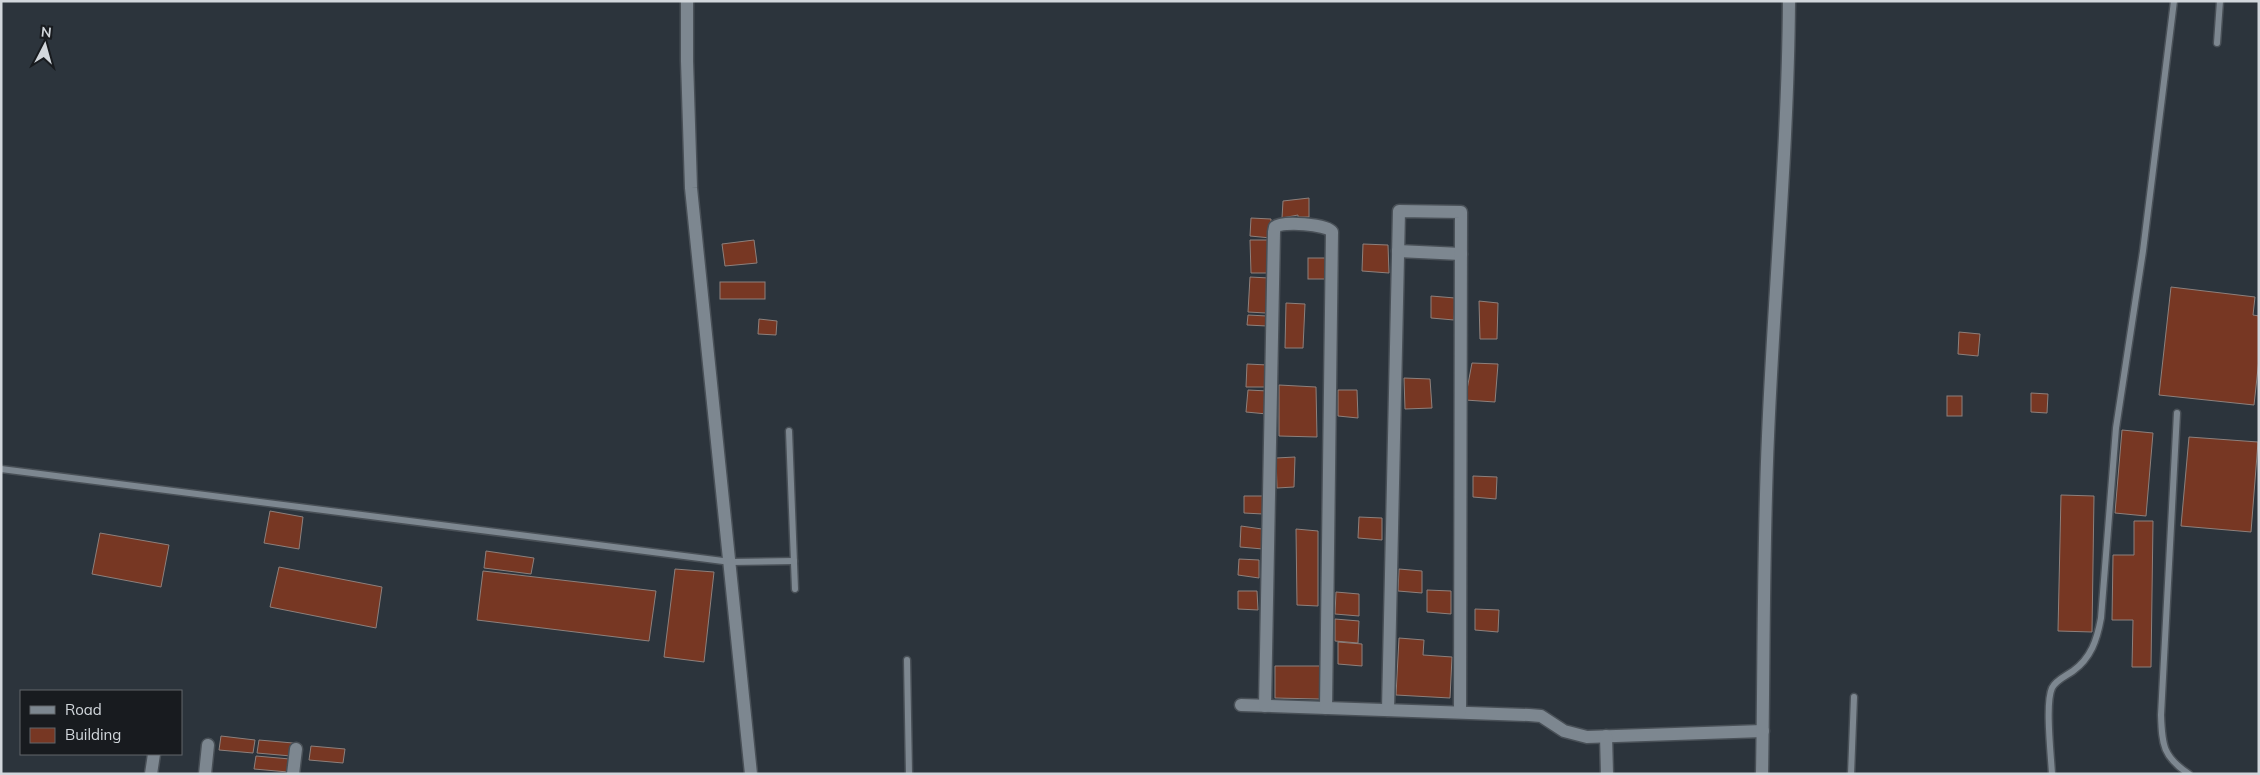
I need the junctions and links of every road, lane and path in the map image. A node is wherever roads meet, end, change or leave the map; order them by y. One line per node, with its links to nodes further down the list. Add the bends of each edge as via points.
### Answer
1 (687, 1): 12 (street, via 691,188)
2 (1789, 1): 21 (street, via 1764,534)
3 (2174, 1): 34 (lane, via 2143,251 2116,428 2102,618 2088,658 2052,688)
4 (2220, 1): 5 (lane)
5 (2217, 43)
6 (1398, 251): 7 (street); 7 (street, via 1399,211 1460,212); 19 (street)
7 (1460, 254): 20 (street)
8 (2177, 413): 35 (lane, via 2161,740 2169,758)
9 (789, 431): 11 (lane)
10 (1, 469): 12 (lane)
11 (794, 561): 12 (lane); 13 (lane)
12 (731, 562): 29 (street)
13 (795, 589)
14 (907, 660): 30 (lane)
15 (1854, 697): 33 (lane)
16 (1241, 705): 17 (street)
17 (1265, 706): 18 (street); 18 (street, via 1274,232 1275,227 1282,224 1326,226 1332,232)
18 (1326, 708): 19 (street)
19 (1388, 710): 20 (street)
20 (1460, 712): 22 (street, via 1541,716 1574,735)
21 (1763, 731): 22 (street); 32 (street)
22 (1606, 736): 31 (street)
23 (208, 745): 27 (street)
24 (296, 749): 28 (street)
25 (154, 755): 26 (street)
26 (151, 774)
27 (205, 774)
28 (293, 774)
29 (751, 774)
30 (909, 774)
31 (1607, 774)
32 (1762, 774)
33 (1851, 774)
34 (2052, 774)
35 (2189, 774)

